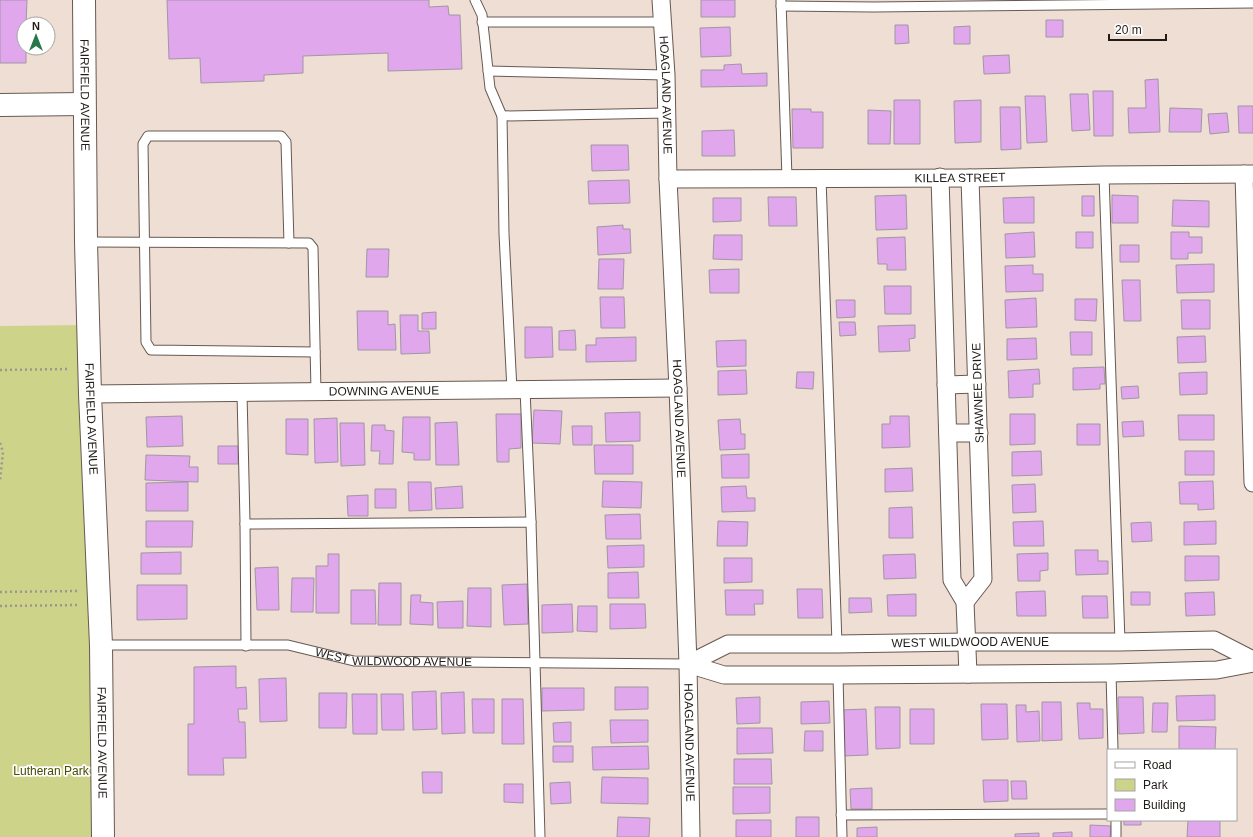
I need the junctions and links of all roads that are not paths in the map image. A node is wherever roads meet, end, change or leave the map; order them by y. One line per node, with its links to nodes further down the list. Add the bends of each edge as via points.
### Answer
1 (84, 0): 10 (main road, FAIRFIELD AVENUE)
2 (475, 0): 6 (lane, via 482,15)
3 (661, 0): 7 (street, HOAGLAND AVENUE)
4 (781, 3): 5 (lane, via 881,7); 17 (lane)
5 (1253, 3)
6 (482, 22): 7 (lane); 8 (lane)
7 (662, 22): 9 (street, HOAGLAND AVENUE)
8 (488, 71): 9 (lane); 13 (lane, via 490,88)
9 (666, 75): 12 (street, HOAGLAND AVENUE)
10 (84, 104): 11 (main road); 21 (main road, FAIRFIELD AVENUE)
11 (0, 105)
12 (667, 113): 13 (lane); 20 (street, HOAGLAND AVENUE)
13 (502, 116): 28 (lane, via 504,234)
14 (1249, 174): 15 (street, KILLEA STREET); 34 (street)
15 (1104, 175): 19 (street, KILLEA STREET); 39 (lane)
16 (940, 177): 18 (street, KILLEA STREET); 19 (street, KILLEA STREET); 26 (street)
17 (787, 178): 18 (street, KILLEA STREET); 20 (street, KILLEA STREET)
18 (821, 178): 41 (lane)
19 (970, 178): 25 (street, SHAWNEE DRIVE)
20 (668, 179): 27 (street, HOAGLAND AVENUE)
21 (86, 242): 22 (lane); 31 (main road, FAIRFIELD AVENUE)
22 (144, 242): 23 (lane); 23 (lane, via 143,144 148,136 281,136 286,142); 24 (lane, via 146,342 151,350)
23 (289, 243): 24 (lane, via 309,243 313,248)
24 (315, 352): 29 (lane)
25 (977, 384): 26 (street); 32 (street, SHAWNEE DRIVE)
26 (946, 385): 33 (street)
27 (678, 388): 28 (street, DOWNING AVENUE); 46 (street, HOAGLAND AVENUE)
28 (518, 390): 29 (street, DOWNING AVENUE); 35 (lane)
29 (316, 392): 30 (street, DOWNING AVENUE)
30 (242, 393): 31 (street, DOWNING AVENUE); 36 (lane)
31 (90, 394): 40 (main road, FAIRFIELD AVENUE)
32 (979, 432): 33 (street); 37 (street, SHAWNEE DRIVE, via 983,579)
33 (948, 433): 37 (street, via 952,580)
34 (1253, 483)
35 (531, 522): 36 (lane); 44 (lane)
36 (245, 524): 42 (lane)
37 (965, 602): 38 (street)
38 (967, 642): 39 (street, WEST WILDWOOD AVENUE); 41 (street, WEST WILDWOOD AVENUE); 48 (street)
39 (1120, 642): 43 (street, WEST WILDWOOD AVENUE, via 1214,640)
40 (101, 644): 42 (lane, WEST WILDWOOD AVENUE); 54 (main road, FAIRFIELD AVENUE)
41 (837, 644): 46 (street, WEST WILDWOOD AVENUE, via 728,644)
42 (246, 646): 44 (lane, WEST WILDWOOD AVENUE, via 288,645 354,661)
43 (1253, 660)
44 (535, 663): 46 (lane, WEST WILDWOOD AVENUE); 55 (lane)
45 (1253, 663): 47 (street, WEST WILDWOOD AVENUE, via 1217,670)
46 (688, 664): 49 (street, WEST WILDWOOD AVENUE, via 724,675); 56 (street, HOAGLAND AVENUE)
47 (1111, 673): 48 (street, WEST WILDWOOD AVENUE); 50 (lane)
48 (968, 674): 49 (street, WEST WILDWOOD AVENUE)
49 (838, 676): 52 (lane)
50 (1114, 749)
51 (1107, 814): 52 (lane)
52 (841, 815): 57 (lane)
53 (1116, 821): 58 (lane)
54 (103, 837)
55 (540, 837)
56 (691, 837)
57 (842, 837)
58 (1116, 837)

